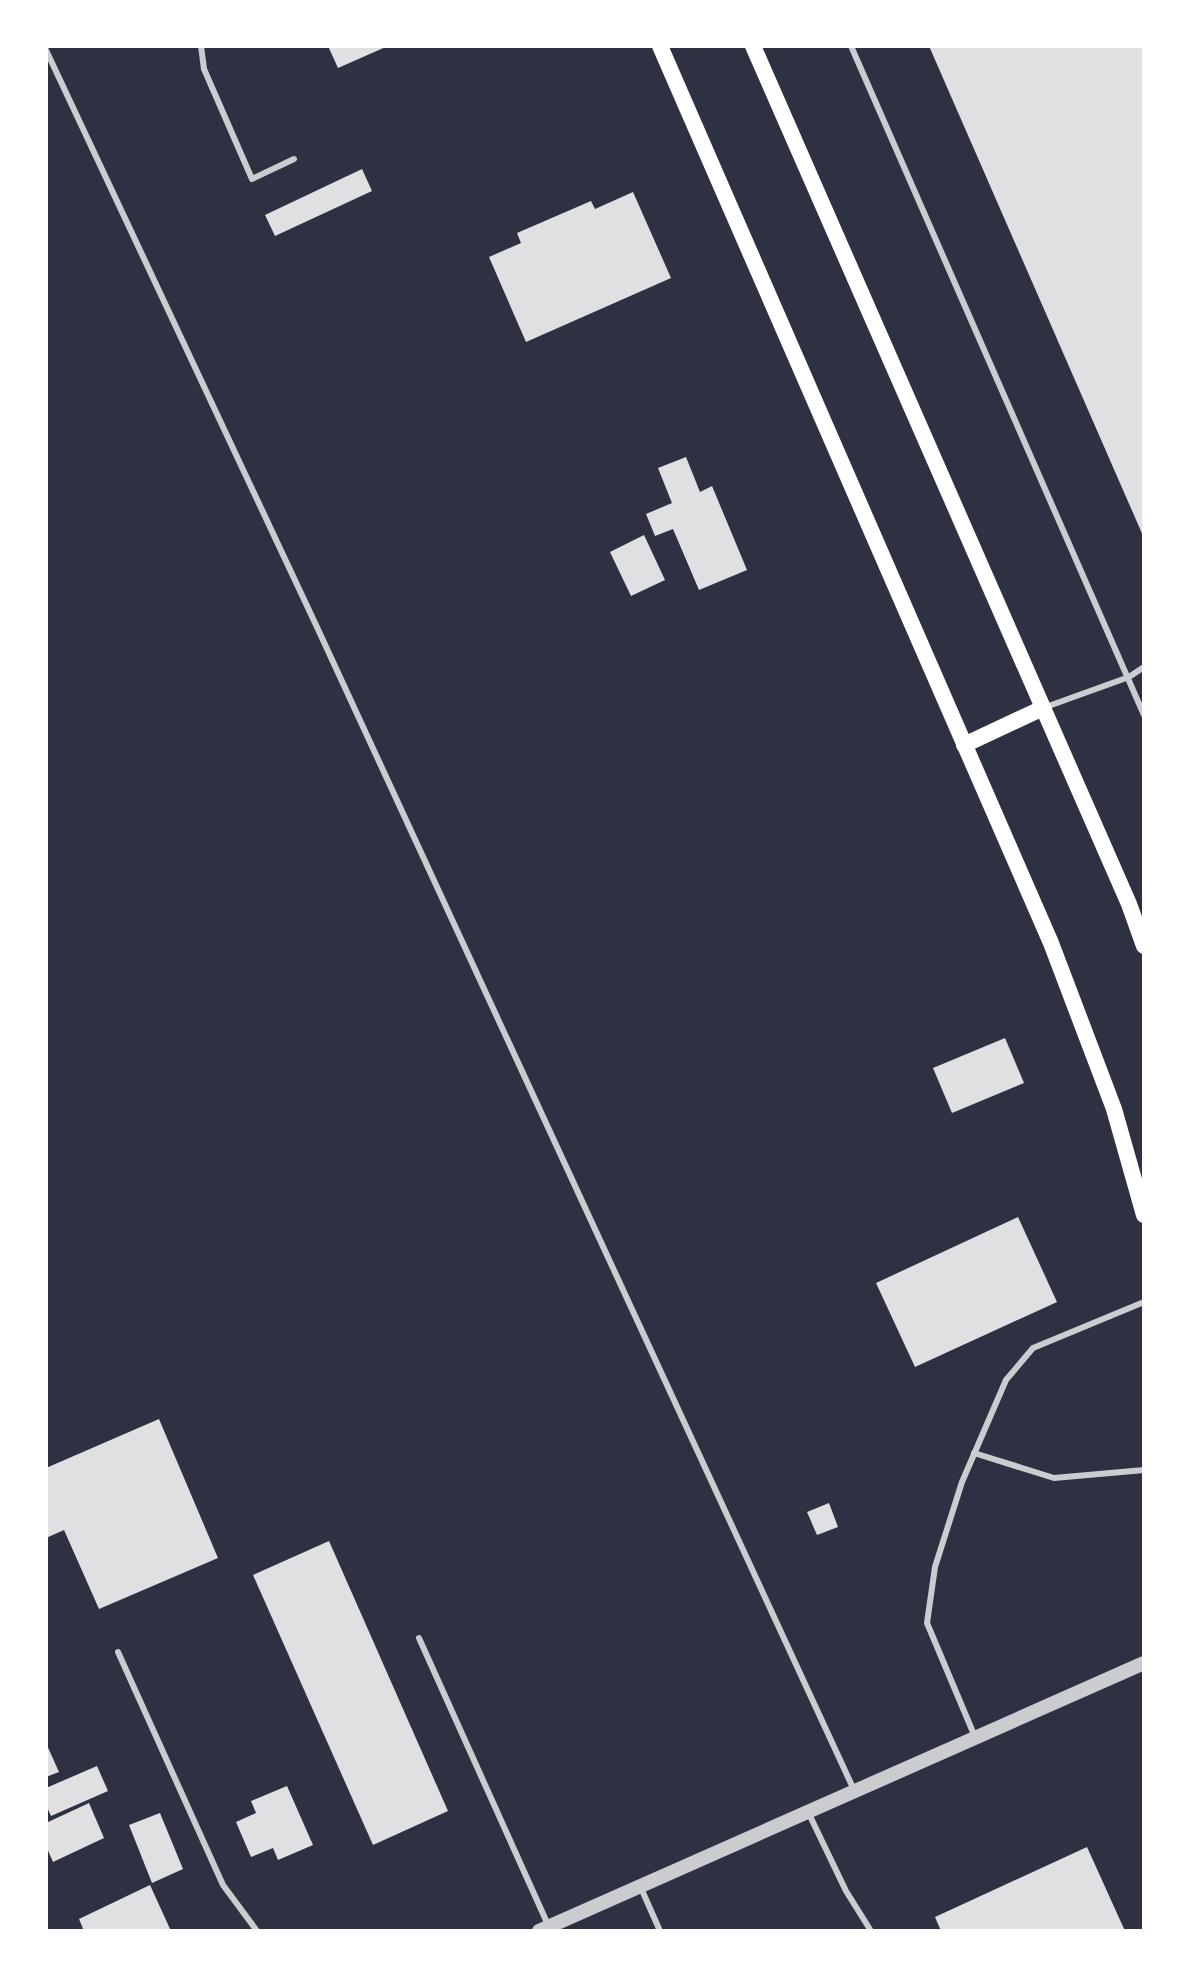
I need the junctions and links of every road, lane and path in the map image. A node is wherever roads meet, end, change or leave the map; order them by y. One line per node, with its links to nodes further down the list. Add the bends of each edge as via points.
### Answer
1 (201, 46): 6 (lane, via 204,69 252,179)
2 (660, 46): 11 (main road)
3 (753, 46): 9 (main road)
4 (851, 46): 8 (lane)
5 (46, 50): 21 (lane)
6 (294, 159)
7 (1144, 667): 8 (lane)
8 (1129, 677): 9 (lane); 10 (lane)
9 (1043, 708): 11 (main road); 12 (main road)
10 (1144, 715)
11 (964, 745): 13 (main road, via 1061,970 1114,1109)
12 (1144, 946)
13 (1144, 1215)
14 (1144, 1302): 15 (lane, via 1033,1348 1006,1380)
15 (974, 1453): 16 (lane, via 1054,1478); 20 (lane, via 935,1567 927,1623)
16 (1144, 1470)
17 (419, 1638): 24 (lane)
18 (118, 1652): 25 (lane, via 223,1885)
19 (1144, 1663): 20 (street)
20 (975, 1737): 21 (street)
21 (854, 1790): 22 (street)
22 (808, 1810): 23 (street); 27 (lane)
23 (639, 1885): 24 (street); 26 (lane)
24 (544, 1929)
25 (257, 1931)
26 (660, 1931)
27 (871, 1931)

